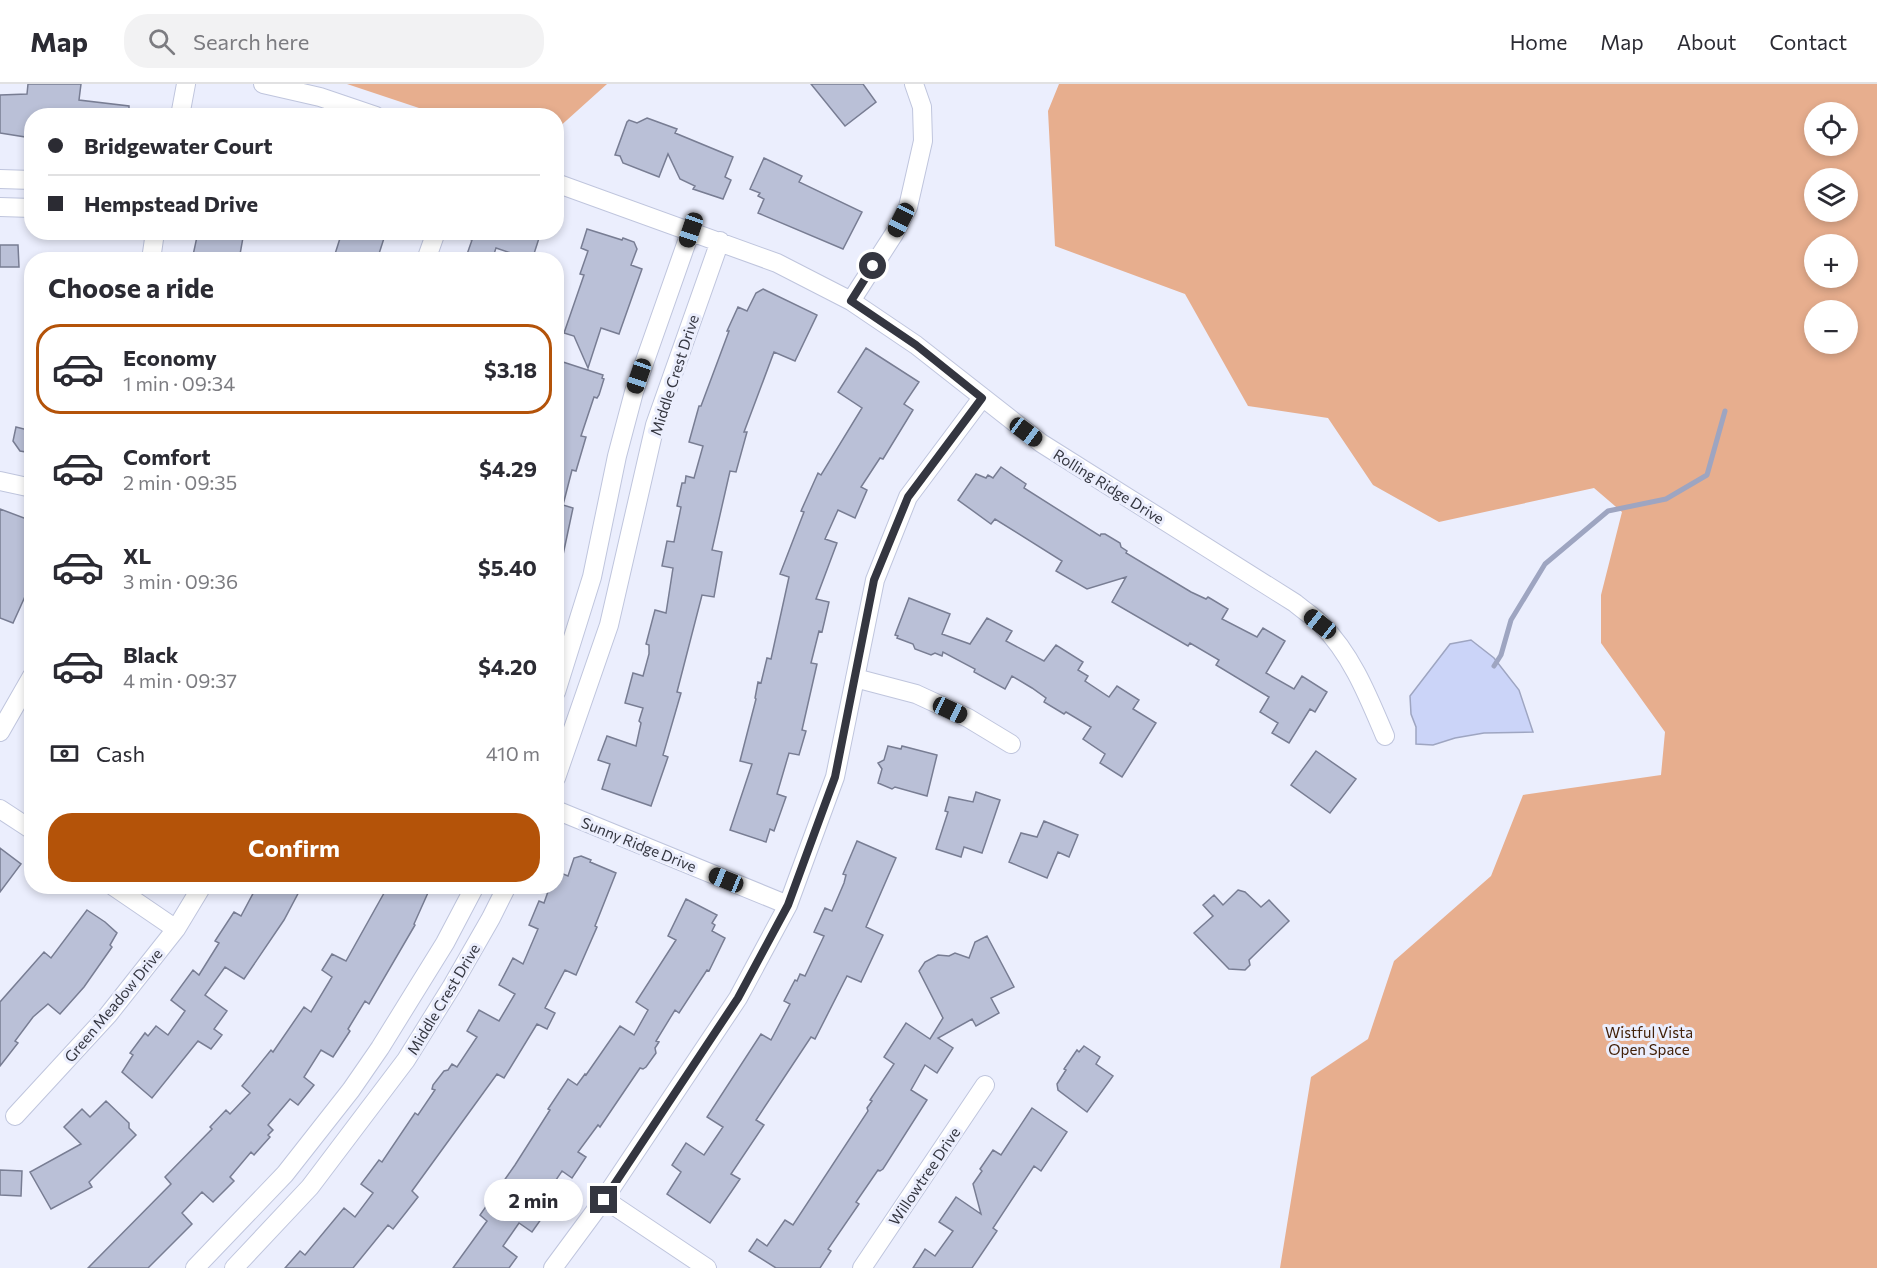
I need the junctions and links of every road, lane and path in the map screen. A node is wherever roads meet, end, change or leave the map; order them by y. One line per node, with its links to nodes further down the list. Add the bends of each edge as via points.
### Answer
1 (186, 84): 4 (street)
2 (263, 84): 5 (street)
3 (914, 84): 13 (street, via 922,107 923,141 908,207)
4 (182, 108)
5 (352, 108)
6 (0, 179): 7 (street)
7 (24, 180)
8 (564, 186): 11 (street, Rolling Ridge Drive)
9 (0, 207): 10 (street)
10 (24, 208)
11 (691, 230): 12 (street, Rolling Ridge Drive); 17 (street, Middle Crest Drive, via 634,392)
12 (720, 241): 13 (street, Rolling Ridge Drive, via 777,263); 18 (street, Middle Crest Drive, via 663,397)
13 (851, 301): 14 (street, Rolling Ridge Drive, via 916,345)
14 (982, 398): 20 (street, via 908,497 874,580); 23 (street, Rolling Ridge Drive, via 1041,443 1295,603 1346,654)
15 (0, 481): 16 (street)
16 (24, 486)
17 (607, 506): 18 (street); 19 (street, Middle Crest Drive, via 592,577)
18 (635, 511): 25 (street, Middle Crest Drive, via 609,625)
19 (564, 666)
20 (855, 678): 24 (street, via 916,694); 33 (street, via 835,777)
21 (24, 690): 22 (street)
22 (0, 732)
23 (1385, 736)
24 (1011, 744)
25 (564, 755)
26 (0, 809): 28 (street)
27 (564, 813): 33 (street, Sunny Ridge Drive)
28 (24, 825)
29 (125, 894): 34 (street)
30 (197, 894): 34 (street, Green Meadow Drive)
31 (472, 894): 36 (street, Middle Crest Drive, via 446,942)
32 (503, 894): 37 (street, Middle Crest Drive, via 452,986)
33 (788, 905): 39 (street, via 738,998)
34 (176, 929): 38 (street, Green Meadow Drive, via 108,1015)
35 (986, 1085): 44 (street, Willowtree Drive)
36 (351, 1090): 37 (street); 40 (street, Middle Crest Drive, via 285,1174)
37 (372, 1107): 41 (street, Middle Crest Drive, via 310,1187)
38 (15, 1116)
39 (604, 1200): 42 (street); 43 (street)
40 (195, 1268)
41 (234, 1268)
42 (553, 1268)
43 (707, 1268)
44 (862, 1268)

